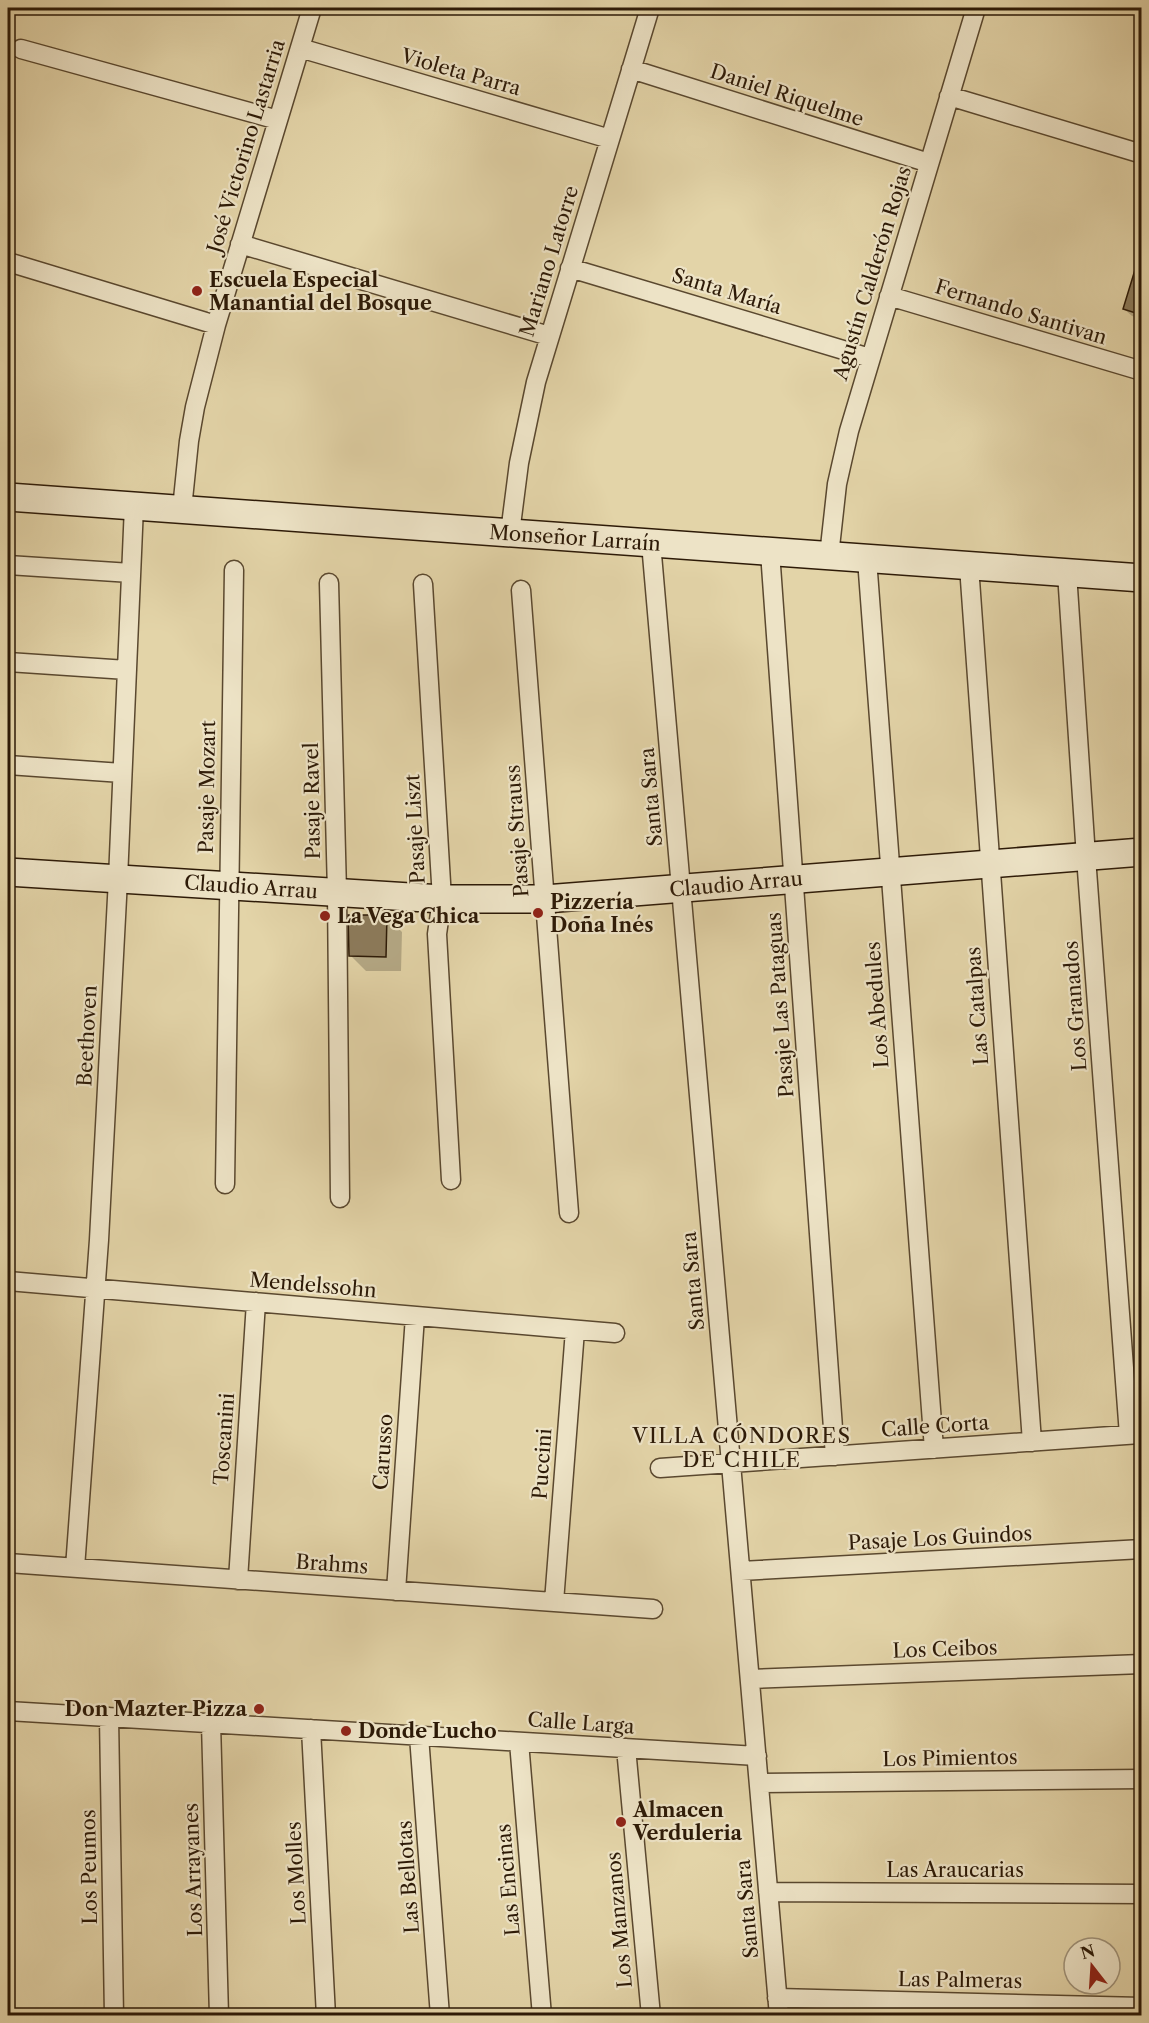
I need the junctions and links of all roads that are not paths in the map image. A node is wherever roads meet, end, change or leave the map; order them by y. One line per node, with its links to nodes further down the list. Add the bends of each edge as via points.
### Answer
1 (312, 8): 4 (street, José Victorino Lastarria)
2 (650, 8): 6 (street, Mariano Latorre)
3 (976, 8): 7 (street, Agustín Calderón Rojas)
4 (300, 48): 8 (street, José Victorino Lastarria); 9 (street, Violeta Parra)
5 (21, 49): 8 (street)
6 (631, 69): 9 (street, Mariano Latorre); 11 (street, Daniel Riquelme)
7 (949, 96): 10 (street); 11 (street, Agustín Calderón Rojas)
8 (278, 120): 12 (street, José Victorino Lastarria)
9 (610, 140): 14 (street, Mariano Latorre)
10 (1142, 154)
11 (929, 163): 15 (street, Agustín Calderón Rojas)
12 (240, 244): 16 (street, José Victorino Lastarria); 17 (street)
13 (8, 262): 16 (street)
14 (570, 268): 17 (street, Mariano Latorre); 18 (street, Santa María)
15 (889, 296): 18 (street, Agustín Calderón Rojas); 19 (street, Fernando Santivan)
16 (216, 325): 22 (street, José Victorino Lastarria, via 195,407)
17 (549, 336): 23 (street, Mariano Latorre, via 525,429)
18 (870, 358): 26 (street, Agustín Calderón Rojas, via 843,458)
19 (1142, 371)
20 (8, 497): 21 (street, Monseñor Larraín)
21 (134, 506): 22 (street, Monseñor Larraín); 31 (street, Beethoven)
22 (182, 509): 23 (street, Monseñor Larraín)
23 (510, 533): 24 (street, Monseñor Larraín)
24 (651, 543): 25 (street, Monseñor Larraín); 49 (street, Santa Sara)
25 (770, 552): 26 (street, Monseñor Larraín); 47 (street, Pasaje Las Pataguas)
26 (829, 556): 27 (street, Monseñor Larraín)
27 (867, 559): 29 (street, Monseñor Larraín); 44 (street, Los Abedules)
28 (8, 565): 31 (street)
29 (969, 566): 32 (street, Monseñor Larraín); 43 (street, Las Catalpas)
30 (234, 570): 48 (street, Pasaje Mozart)
31 (131, 573): 38 (street, Beethoven)
32 (1067, 573): 33 (street, Monseñor Larraín); 42 (street, Los Granados)
33 (1142, 578)
34 (329, 583): 50 (street, Pasaje Ravel)
35 (423, 584): 51 (street, Pasaje Liszt)
36 (521, 590): 52 (street, Pasaje Strauss)
37 (8, 662): 38 (street)
38 (127, 670): 40 (street, Beethoven)
39 (8, 765): 40 (street)
40 (122, 773): 46 (street, Beethoven)
41 (1142, 852): 42 (street, Claudio Arrau)
42 (1086, 856): 43 (street, Claudio Arrau); 63 (street, Los Granados)
43 (990, 864): 44 (street, Claudio Arrau); 64 (street, Las Catalpas)
44 (890, 872): 47 (street, Claudio Arrau); 65 (street, Los Abedules)
45 (8, 877): 46 (street, Claudio Arrau)
46 (118, 879): 48 (street, Claudio Arrau); 58 (street, Beethoven)
47 (793, 880): 49 (street, Claudio Arrau); 66 (street, Pasaje Las Pataguas)
48 (228, 886): 50 (street, Claudio Arrau); 54 (street, Pasaje Mozart)
49 (682, 889): 52 (street, Claudio Arrau); 67 (street, Santa Sara)
50 (337, 892): 51 (street, Claudio Arrau); 55 (street, Pasaje Ravel)
51 (442, 899): 52 (street, Claudio Arrau); 53 (street, Pasaje Liszt, via 437,934)
52 (545, 899): 56 (street, Pasaje Strauss)
53 (452, 1180)
54 (225, 1184)
55 (339, 1198)
56 (569, 1213)
57 (8, 1281): 58 (street, Mendelssohn)
58 (96, 1289): 59 (street, Mendelssohn); 71 (street, Beethoven)
59 (256, 1302): 60 (street, Mendelssohn); 73 (street, Toscanini)
60 (415, 1316): 61 (street, Mendelssohn); 74 (street, Carusso)
61 (575, 1330): 62 (street, Mendelssohn); 75 (street, Puccini)
62 (615, 1333)
63 (1135, 1435): 64 (street, Calle Corta)
64 (1032, 1442): 65 (street, Calle Corta)
65 (934, 1449): 66 (street, Calle Corta)
66 (836, 1456): 67 (street, Calle Corta)
67 (732, 1463): 68 (street, Calle Corta); 72 (street, Santa Sara)
68 (660, 1468)
69 (1142, 1549): 72 (street, Pasaje Los Guindos)
70 (8, 1563): 71 (street, Brahms)
71 (75, 1568): 73 (street, Brahms)
72 (741, 1571): 78 (street, Santa Sara)
73 (238, 1580): 74 (street, Brahms)
74 (396, 1591): 75 (street, Brahms)
75 (554, 1602): 76 (street, Brahms)
76 (653, 1609)
77 (1142, 1664): 78 (street, Los Ceibos)
78 (750, 1679): 86 (street, Santa Sara)
79 (8, 1711): 80 (street, Calle Larga)
80 (109, 1717): 81 (street, Calle Larga); 93 (street, Los Peumos)
81 (211, 1723): 82 (street, Calle Larga); 94 (street, Los Arrayanes)
82 (312, 1729): 83 (street, Calle Larga); 95 (street, Los Molles)
83 (420, 1736): 84 (street, Calle Larga); 96 (street, Las Bellotas)
84 (519, 1742): 85 (street, Calle Larga); 97 (street, Las Encinas)
85 (626, 1748): 86 (street, Calle Larga); 98 (street, Los Manzanos)
86 (757, 1756): 88 (street, Santa Sara)
87 (1142, 1779): 88 (street, Los Pimientos)
88 (759, 1783): 89 (street, Santa Sara)
89 (768, 1892): 90 (street, Las Araucarias); 91 (street, Santa Sara)
90 (1142, 1894)
91 (778, 2007): 92 (street, Las Palmeras)
92 (1142, 2007)
93 (114, 2016)
94 (219, 2016)
95 (326, 2016)
96 (441, 2016)
97 (542, 2016)
98 (651, 2016)

